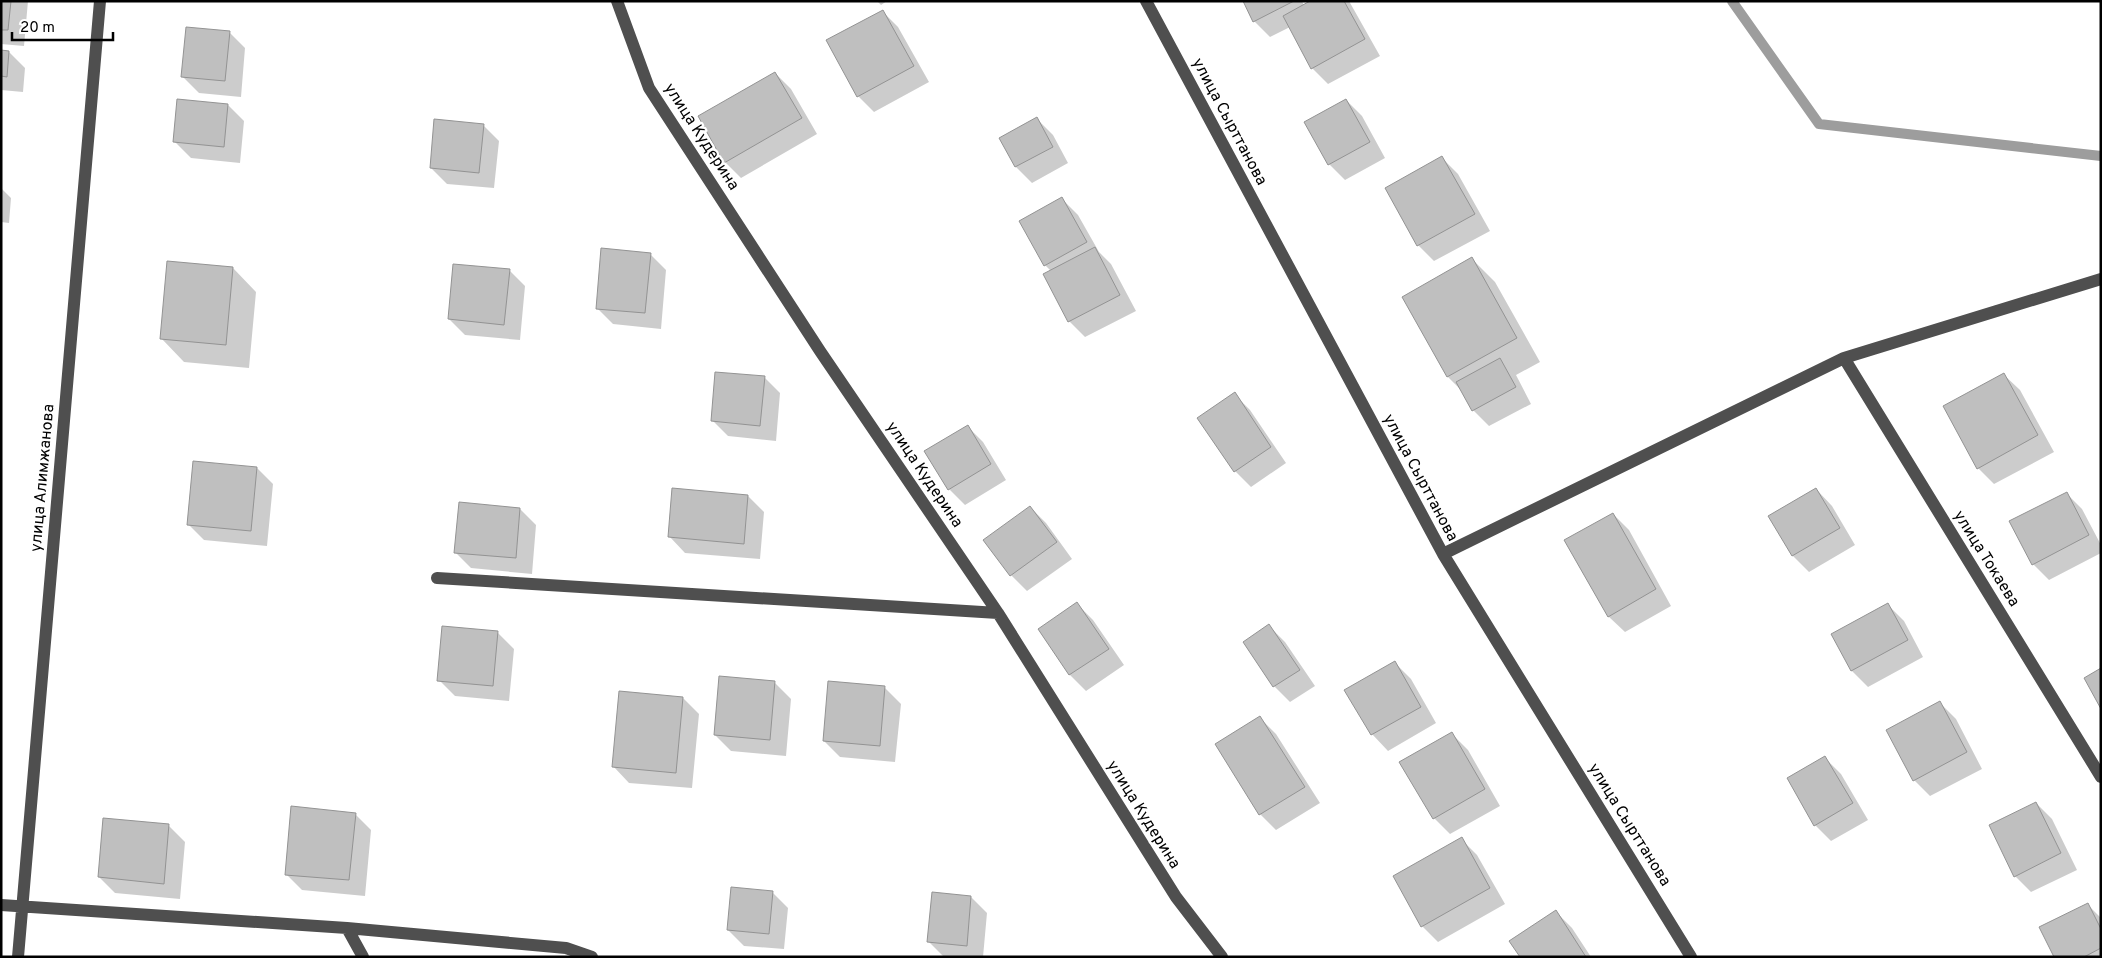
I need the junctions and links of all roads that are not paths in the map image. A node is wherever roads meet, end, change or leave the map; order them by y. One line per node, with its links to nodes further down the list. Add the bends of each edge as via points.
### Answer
1 (100, 1): 11 (street, улица Алимжанова)
2 (616, 1): 8 (street, улица Кудерина, via 649,88 820,351)
3 (1146, 1): 6 (street, улица Сырттанова)
4 (2101, 279): 5 (street)
5 (1844, 358): 6 (street); 9 (street, улица Токаева)
6 (1443, 554): 17 (street, улица Сырттанова)
7 (437, 578): 8 (street)
8 (998, 613): 16 (street, улица Кудерина, via 1176,897)
9 (2101, 777)
10 (1, 905): 11 (street)
11 (23, 908): 12 (street); 13 (street, улица Алимжанова)
12 (347, 928): 14 (street); 15 (street, via 566,948)
13 (18, 957)
14 (363, 957)
15 (592, 957)
16 (1222, 957)
17 (1691, 957)

